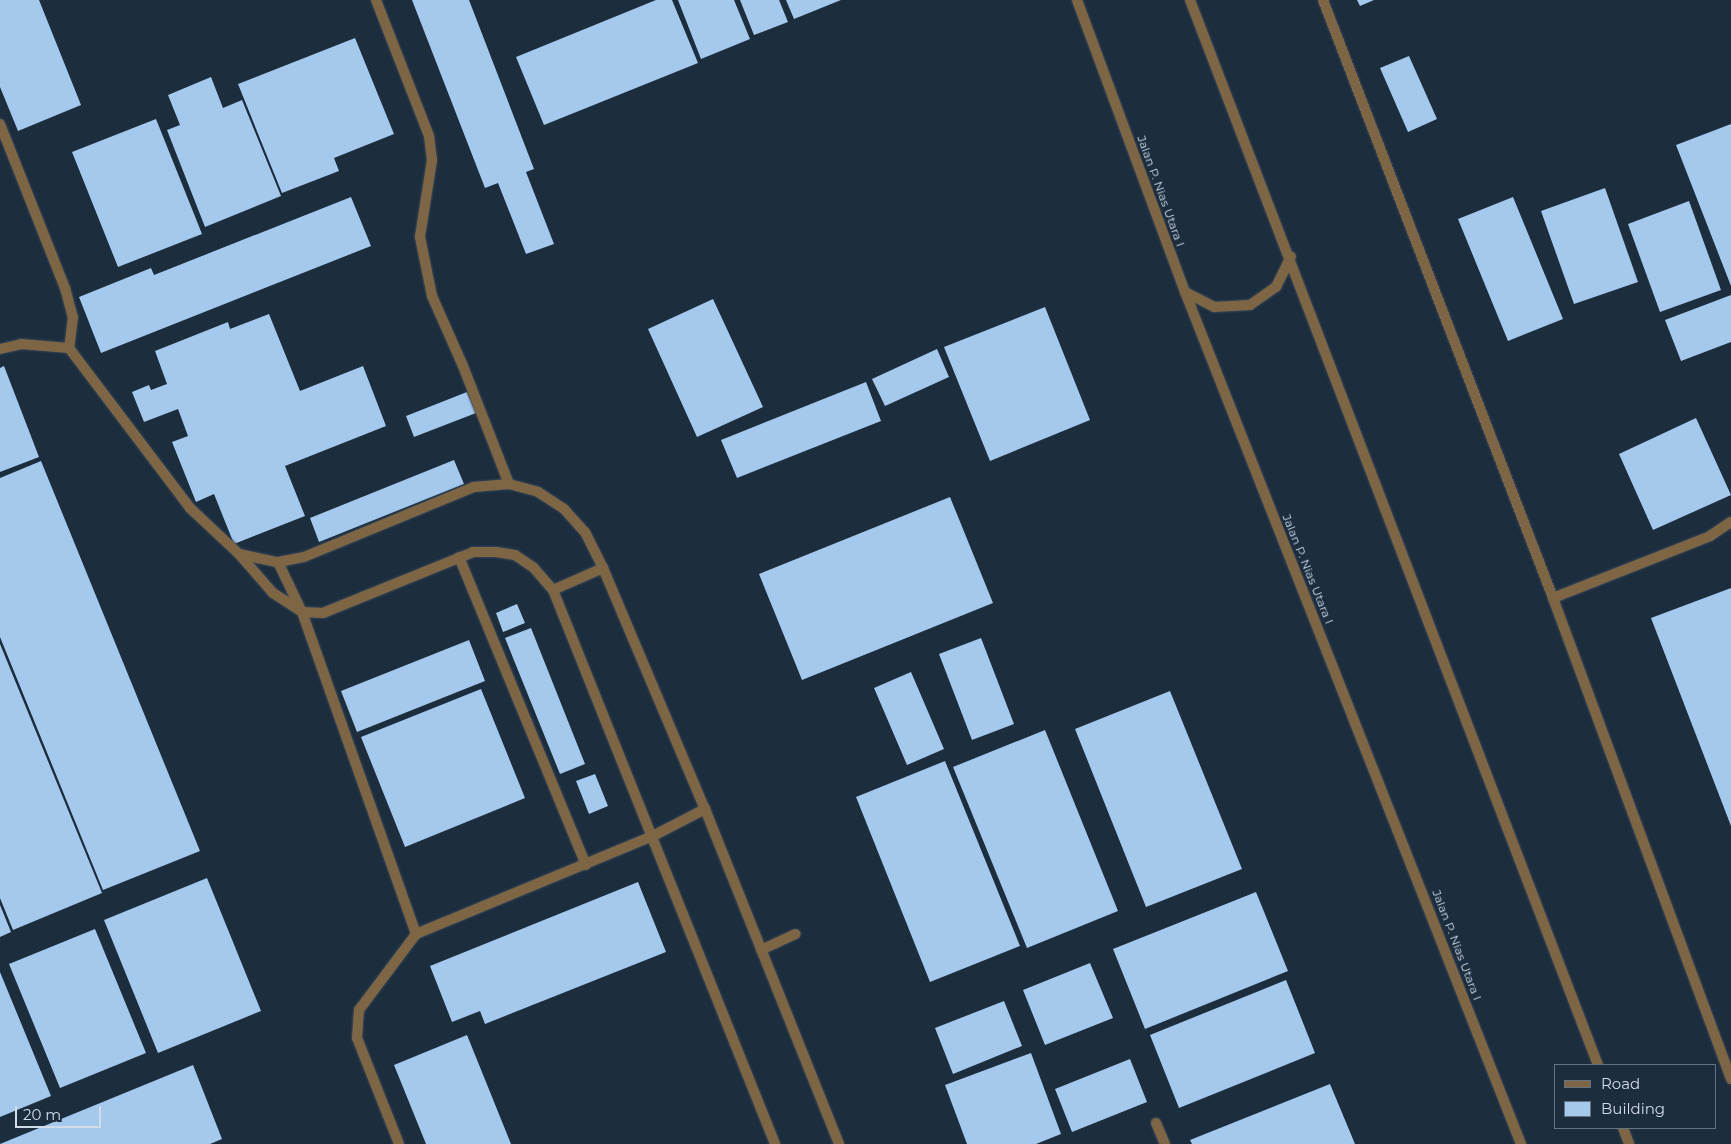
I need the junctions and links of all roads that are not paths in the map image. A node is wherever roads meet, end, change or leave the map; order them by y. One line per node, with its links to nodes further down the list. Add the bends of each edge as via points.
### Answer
1 (376, 0): 10 (street, via 429,136 432,160 420,238 430,288)
2 (1078, 0): 7 (street, Jalan P. Nias Utara I)
3 (1190, 0): 6 (street)
4 (1324, 0): 17 (street)
5 (0, 124): 8 (street, via 65,288 73,317)
6 (1291, 256): 7 (street, via 1276,287 1250,305 1214,307); 25 (street)
7 (1185, 292): 33 (street, Jalan P. Nias Utara I)
8 (69, 348): 9 (street, via 21,344); 12 (street, via 190,508)
9 (0, 349)
10 (509, 484): 14 (street, via 474,487 304,558); 15 (street, via 538,492 564,510 585,532)
11 (1731, 522): 17 (street, via 1710,536)
12 (239, 554): 14 (street); 18 (street, via 273,593)
13 (459, 557): 16 (street, via 473,552 514,555 533,567); 18 (street, via 323,612); 21 (street)
14 (278, 562): 18 (street)
15 (603, 568): 16 (street); 19 (street)
16 (553, 590): 20 (street)
17 (1552, 598): 26 (street)
18 (302, 612): 22 (street)
19 (705, 809): 20 (street); 24 (street)
20 (653, 836): 21 (street); 30 (street)
21 (586, 865): 22 (street)
22 (416, 934): 29 (street, via 359,1010 357,1038)
23 (795, 934): 24 (street)
24 (761, 950): 31 (street)
25 (1598, 1064)
26 (1731, 1078)
27 (1156, 1123): 32 (street)
28 (1623, 1129): 34 (street)
29 (399, 1144)
30 (776, 1144)
31 (839, 1144)
32 (1165, 1144)
33 (1521, 1144)
34 (1629, 1144)

